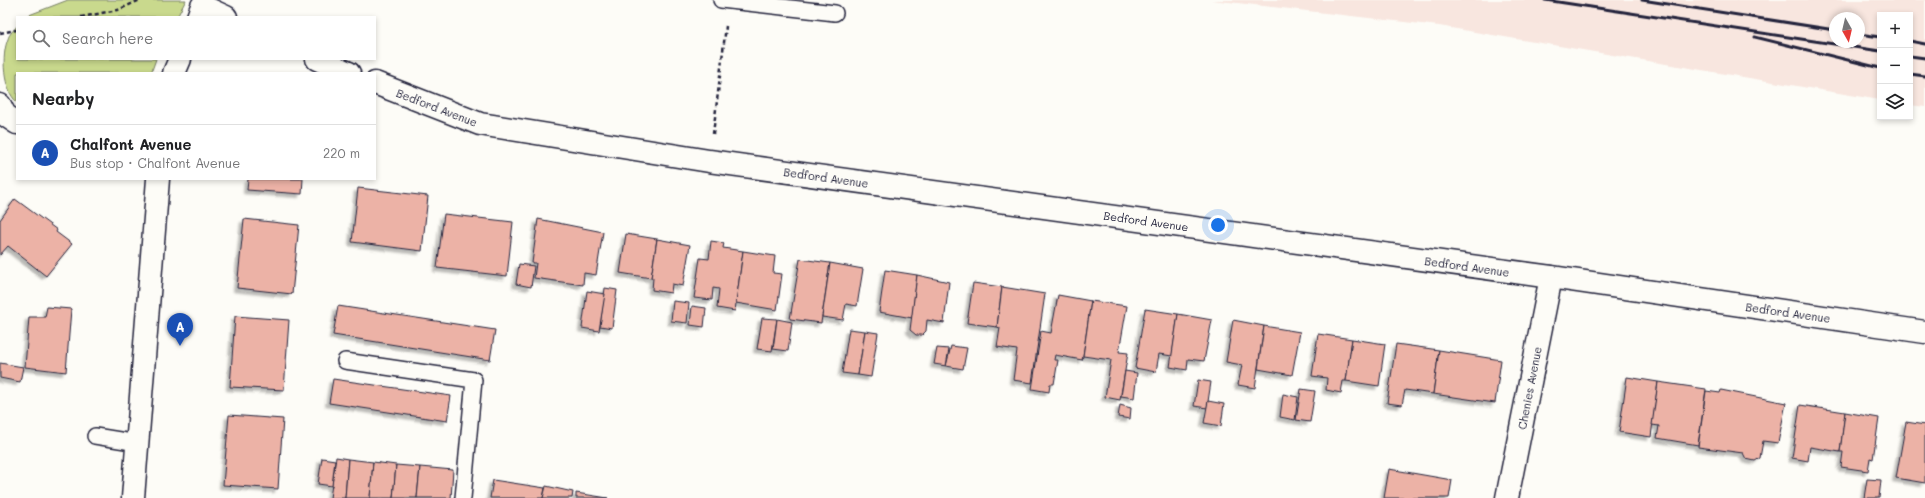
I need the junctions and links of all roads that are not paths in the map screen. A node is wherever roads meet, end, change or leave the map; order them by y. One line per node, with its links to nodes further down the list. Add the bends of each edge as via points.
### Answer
1 (721, 0): 3 (lane)
2 (202, 8): 4 (street)
3 (835, 13)
4 (223, 16)
5 (180, 60): 7 (street)
6 (319, 60): 8 (street)
7 (174, 72)
8 (348, 72)
9 (376, 83): 13 (street, Bedford Avenue, via 480,124 709,161)
10 (0, 105): 11 (street, via 5,114)
11 (16, 122)
12 (158, 180): 17 (street)
13 (1551, 278): 14 (street, Bedford Avenue); 20 (street, Chenies Avenue)
14 (1925, 332)
15 (345, 361): 19 (lane, via 474,380)
16 (95, 436): 17 (lane)
17 (138, 443): 18 (street)
18 (133, 498)
19 (463, 498)
20 (1507, 498)

